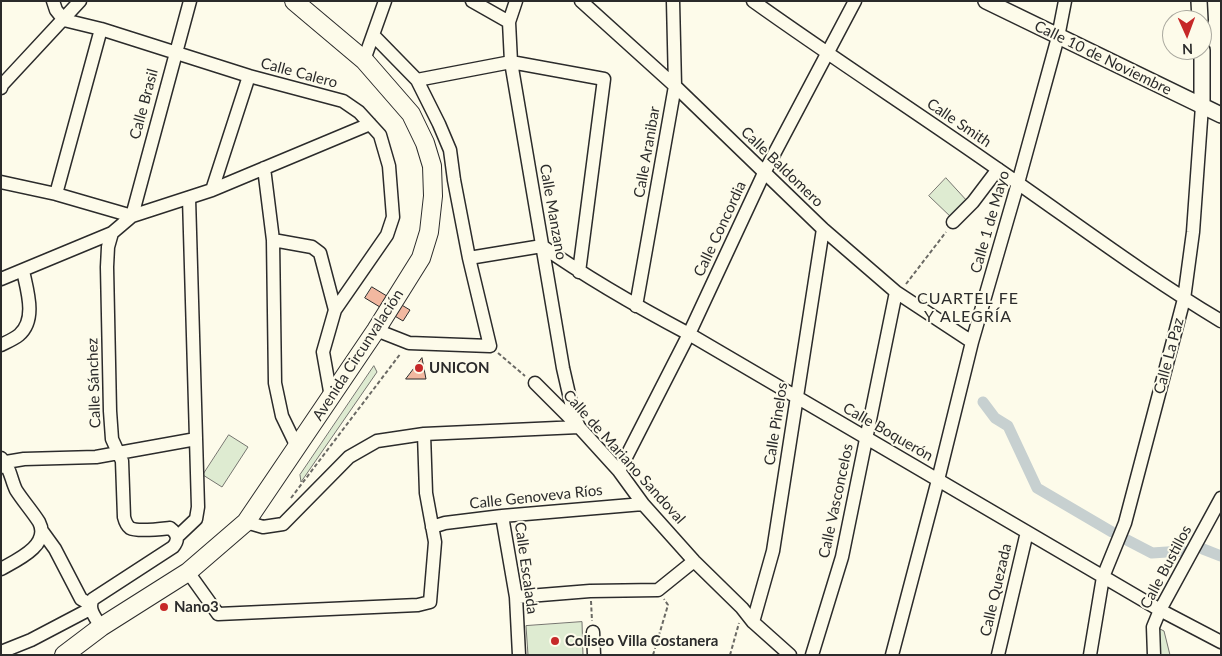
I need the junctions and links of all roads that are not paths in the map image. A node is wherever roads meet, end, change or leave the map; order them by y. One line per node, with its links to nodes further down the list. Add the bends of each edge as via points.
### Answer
1 (53, 1): 14 (street)
2 (80, 1): 14 (street)
3 (190, 1): 19 (street, Calle Brasil)
4 (294, 1): 21 (highway, Avenida Circunvalación)
5 (384, 1): 17 (street)
6 (472, 1): 15 (street)
7 (516, 1): 15 (street, Calle Manzano)
8 (581, 1): 26 (street, Calle Baldomero)
9 (672, 1): 26 (street, Calle Aranibar)
10 (753, 1): 20 (street, Calle Smith)
11 (855, 1): 20 (street, Calle Concordia)
12 (986, 1): 18 (main road, Calle 10 de Noviembre)
13 (1065, 1): 18 (street, Calle 1 de Mayo)
14 (64, 20): 16 (street, Calle Calero); 27 (street)
15 (510, 22): 23 (street, Calle Manzano)
16 (101, 29): 19 (street, Calle Calero); 37 (street)
17 (374, 36): 21 (street); 25 (street)
18 (1058, 37): 28 (main road, Calle 10 de Noviembre); 35 (street, Calle 1 de Mayo)
19 (175, 54): 24 (street, Calle Calero); 39 (street, Calle Brasil)
20 (828, 54): 32 (street, Calle Smith); 33 (street, Calle Concordia)
21 (364, 60): 54 (highway, Avenida Circunvalación, via 411,114 432,166 429,232 421,258)
22 (1202, 60): 28 (main road, Calle La Paz)
23 (511, 62): 25 (street); 44 (street, Calle Manzano); 47 (street, via 604,79)
24 (249, 76): 30 (street, Calle Calero, via 343,101); 36 (street)
25 (417, 80): 45 (street, via 450,150)
26 (676, 86): 33 (street, Calle Baldomero); 51 (street, Calle Aranibar)
27 (1, 88)
28 (1202, 106): 29 (main road, Calle 10 de Noviembre); 50 (street, Calle La Paz, via 1194,232)
29 (1221, 115)
30 (370, 124): 31 (street); 52 (street, Calle Calero, via 380,135 389,166 393,217 388,235)
31 (264, 168): 36 (street); 43 (street)
32 (998, 169): 35 (street, Calle Smith); 40 (street)
33 (764, 174): 41 (street, Calle Baldomero); 55 (street, Calle Concordia)
34 (1, 182): 37 (street)
35 (1018, 183): 50 (street, Calle Smith); 56 (street, Calle 1 de Mayo)
36 (212, 190): 38 (street)
37 (56, 194): 39 (street)
38 (189, 198): 39 (street); 64 (street)
39 (132, 216): 42 (street)
40 (954, 222)
41 (823, 229): 49 (street, Calle Baldomero); 60 (street, Calle Pinelos)
42 (112, 233): 46 (street); 66 (street, Calle Sánchez, via 107,267 110,412 112,439)
43 (273, 240): 52 (street, via 312,247 320,253); 65 (street, via 275,383 282,416)
44 (542, 246): 45 (street); 47 (street, Calle Boquerón); 61 (street, Calle Manzano, via 563,368)
45 (469, 258): 54 (street, via 490,346 409,343)
46 (24, 270): 48 (street); 57 (street, via 30,305 26,326 19,336)
47 (579, 272): 51 (street, Calle Boquerón)
48 (1, 279)
49 (897, 293): 56 (street, Calle Baldomero); 63 (street, Calle Vasconcelos)
50 (1184, 299): 53 (street, Calle Smith); 81 (street, Calle La Paz, via 1125,523)
51 (636, 306): 55 (street, Calle Boquerón)
52 (335, 310): 59 (street, Calle Calero, via 323,352)
53 (1221, 321)
54 (376, 330): 59 (highway, Avenida Circunvalación)
55 (689, 334): 60 (street, Calle Boquerón); 68 (street, Calle Concordia)
56 (972, 342): 69 (street, Calle 1 de Mayo)
57 (1, 345)
58 (535, 383): 61 (street, Calle de Mariano Sandoval)
59 (331, 396): 65 (highway, Avenida Circunvalación)
60 (796, 398): 63 (street, Calle Boquerón); 85 (street, Calle Pinelos, via 773,551)
61 (579, 427): 62 (street); 68 (street, Calle de Mariano Sandoval)
62 (424, 434): 73 (street, via 377,441 349,457 283,524 264,527); 74 (street, via 426,493)
63 (865, 438): 69 (street, Calle Boquerón); 94 (street, Calle Vasconcelos, via 842,557)
64 (196, 439): 66 (street); 77 (street, via 196,519)
65 (297, 447): 73 (highway, Avenida Circunvalación)
66 (118, 453): 67 (street); 77 (street, Calle Sánchez, via 122,461 126,524 136,530 170,528)
67 (3, 462): 75 (street)
68 (618, 471): 71 (street, Calle de Mariano Sandoval)
69 (938, 480): 76 (street, Calle Boquerón); 95 (street, Calle 1 de Mayo)
70 (1221, 498): 84 (street, Calle Bustillos)
71 (643, 504): 72 (street, Calle Genoveva Ríos); 78 (street, Calle de Mariano Sandoval)
72 (502, 516): 74 (street, Calle Genoveva Ríos); 82 (street, Calle Escalada)
73 (246, 522): 80 (highway, Avenida Circunvalación)
74 (432, 527): 80 (street, via 435,542 430,602 418,605 218,614)
75 (42, 531): 79 (street, via 39,542 31,550); 83 (street, via 81,599)
76 (1027, 532): 81 (street, Calle Boquerón); 96 (street, Calle Quezada)
77 (177, 537): 83 (street, via 173,547 93,599)
78 (694, 561): 82 (street, via 658,590); 85 (street, Calle de Mariano Sandoval)
79 (1, 569)
80 (188, 572): 86 (highway, Avenida Circunvalación)
81 (1103, 576): 84 (street, Calle Boquerón); 97 (street, Calle La Paz)
82 (516, 597): 91 (street, Calle Escalada)
83 (90, 606): 86 (street); 89 (street, via 30,640)
84 (1160, 610): 88 (street, Calle Boquerón); 98 (street, Calle Bustillos, via 1153,627)
85 (753, 622): 93 (street, Calle de Mariano Sandoval)
86 (101, 627): 90 (highway, Avenida Circunvalación)
87 (593, 632): 92 (street)
88 (1221, 642)
89 (1, 652)
90 (69, 653)
91 (519, 655)
92 (594, 655)
93 (790, 655)
94 (812, 655)
95 (892, 655)
96 (998, 655)
97 (1090, 655)
98 (1154, 655)

